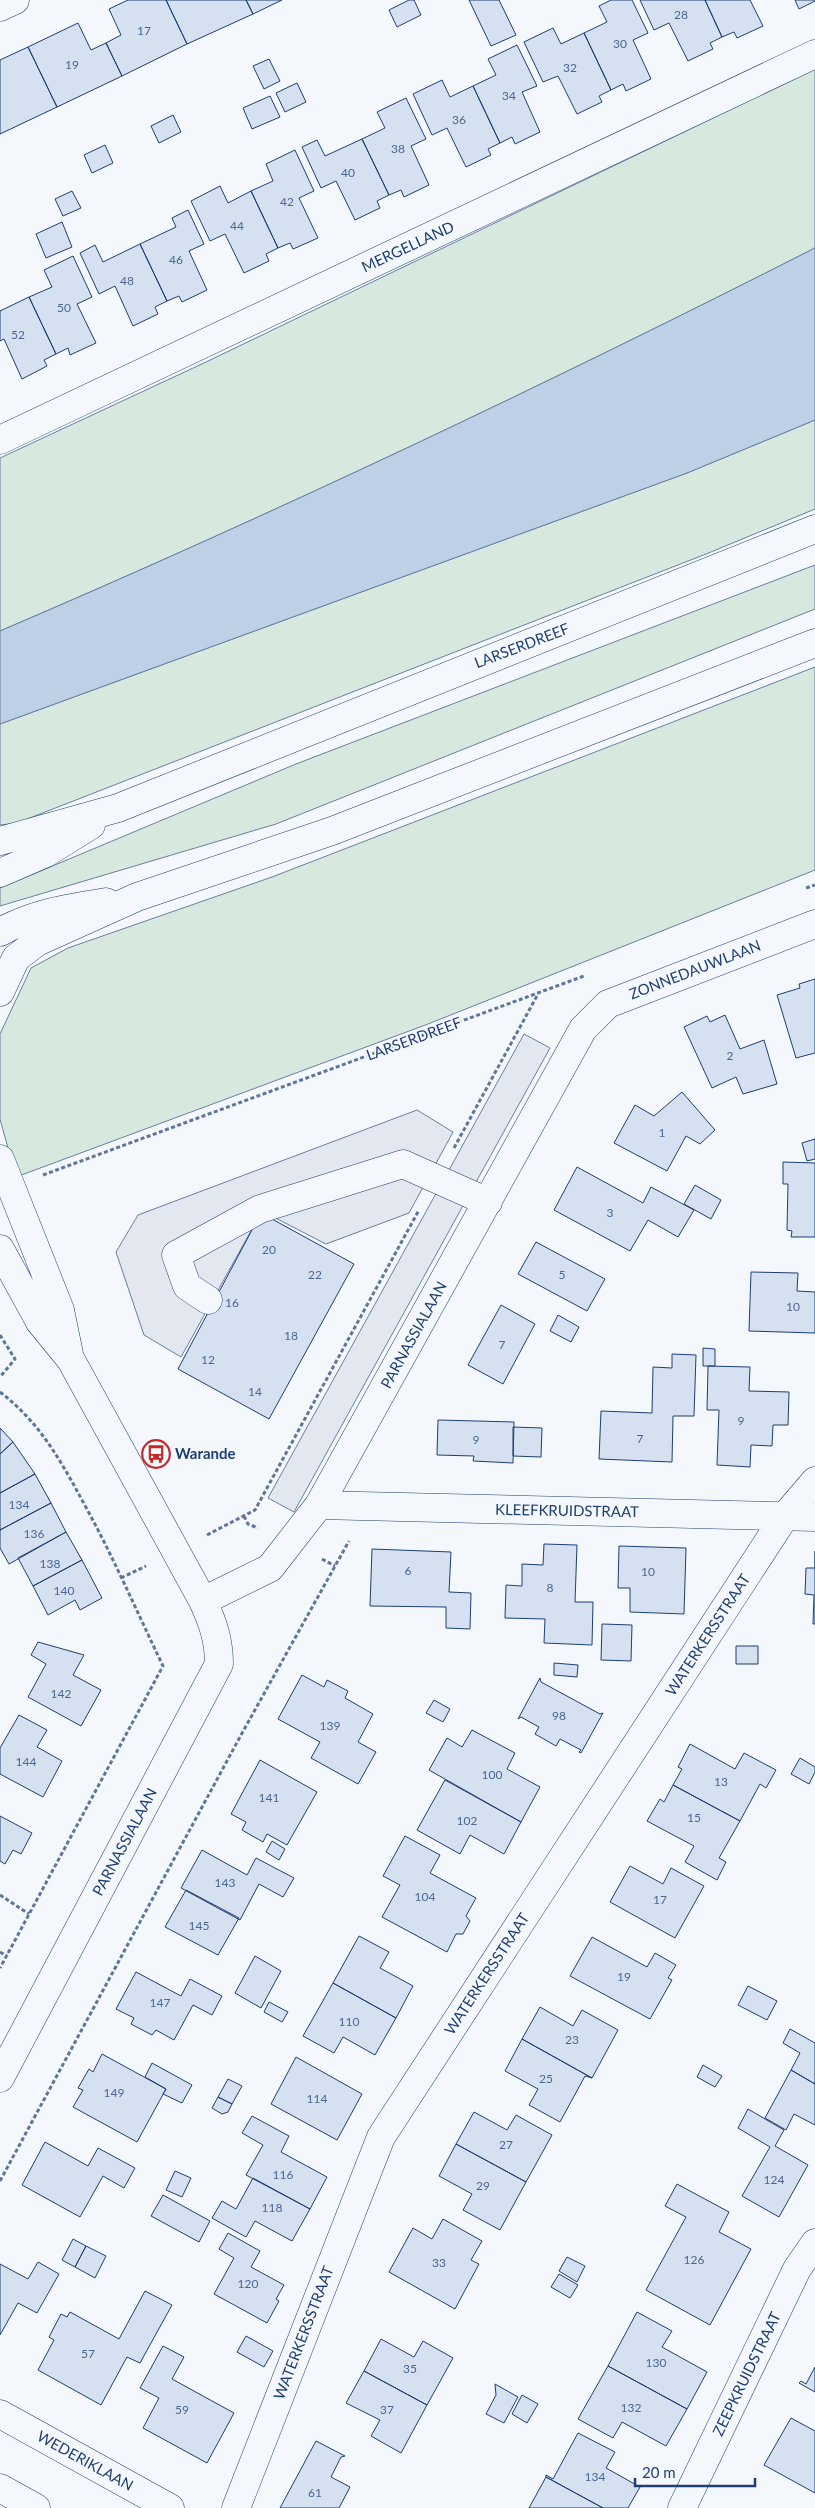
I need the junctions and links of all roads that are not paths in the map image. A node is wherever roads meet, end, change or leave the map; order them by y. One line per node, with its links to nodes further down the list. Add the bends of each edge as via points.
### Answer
1 (15, 0): 2 (street)
2 (0, 7)
3 (815, 54): 4 (street, MERGELLAND)
4 (0, 440)
5 (815, 529): 7 (street, LARSERDREEF)
6 (815, 643): 10 (street, via 332,831)
7 (118, 808): 8 (street, LARSERDREEF); 9 (street, LARSERDREEF, via 46,853)
8 (0, 842)
9 (0, 873)
10 (137, 897): 12 (street, via 44,912); 13 (street, via 37,942 16,958)
11 (815, 924): 14 (street, ZONNEDAUWLAAN, via 608,1004)
12 (0, 932)
13 (3, 984)
14 (583, 1029): 16 (street, PARNASSIALAAN)
15 (0, 1159): 19 (street, PARNASSIALAAN, via 60,1310)
16 (488, 1202): 18 (street, via 403,1164 260,1210 176,1255 188,1286); 21 (street, PARNASSIALAAN)
17 (0, 1249): 19 (street, PARNASSIALAAN, via 40,1322)
18 (208, 1300)
19 (71, 1360): 24 (street, PARNASSIALAAN)
20 (815, 1481): 22 (street, WATERKERSSTRAAT)
21 (319, 1505): 22 (street, KLEEFKRUIDSTRAAT); 24 (street, PARNASSIALAAN, via 270,1568)
22 (785, 1516): 23 (street, KLEEFKRUIDSTRAAT); 31 (street, WATERKERSSTRAAT, via 381,2137)
23 (815, 1517)
24 (202, 1601): 25 (street, PARNASSIALAAN, via 216,1629 219,1664)
25 (0, 2078)
26 (815, 2243): 32 (street, ZEEPKRUIDSTRAAT, via 797,2269)
27 (0, 2414): 30 (street, WEDERIKLAAN)
28 (0, 2488): 29 (street)
29 (36, 2508)
30 (170, 2508)
31 (236, 2508)
32 (682, 2508)

